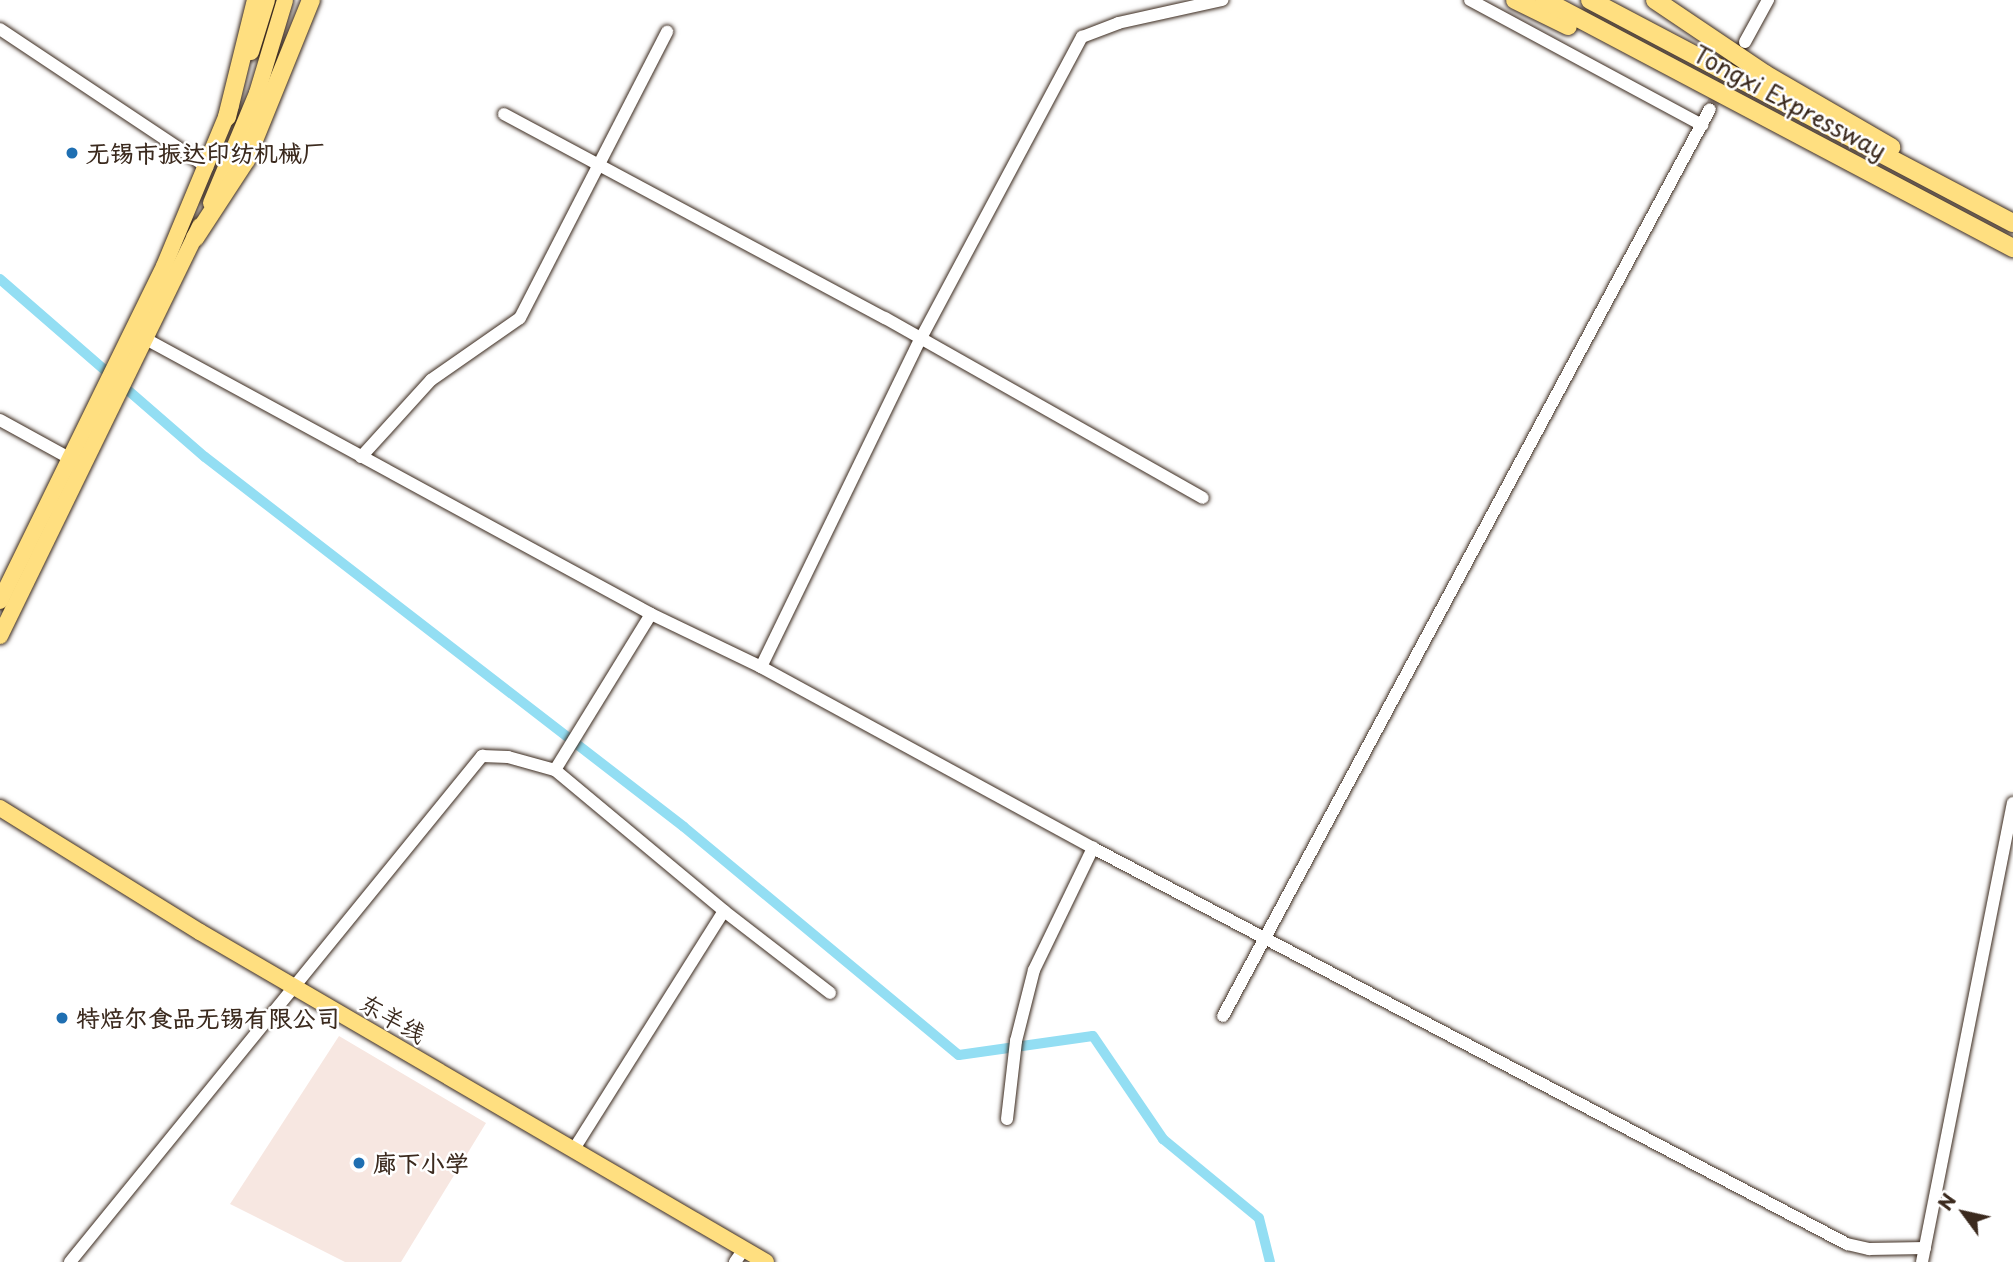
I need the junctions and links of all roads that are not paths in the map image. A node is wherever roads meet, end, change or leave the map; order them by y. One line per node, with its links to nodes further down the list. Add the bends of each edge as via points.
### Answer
1 (256, 0): 17 (highway)
2 (267, 0): 17 (main road)
3 (285, 0): 24 (main road, via 257,93)
4 (311, 0): 24 (highway, via 246,160)
5 (1222, 0): 27 (street, via 1118,23 1082,37)
6 (1469, 0): 19 (street)
7 (1515, 0): 18 (highway)
8 (1544, 0): 18 (highway, Tongxi Expressway)
9 (1590, 0): 20 (highway, Tongxi Expressway)
10 (1654, 0): 20 (highway)
11 (1768, 0): 14 (street)
12 (0, 29): 22 (street)
13 (667, 32): 21 (street)
14 (1745, 42)
15 (1710, 109): 19 (street)
16 (504, 114): 21 (street)
17 (227, 117): 22 (main road)
18 (1766, 117): 25 (highway, Tongxi Expressway)
19 (1702, 125): 43 (street)
20 (1870, 141): 23 (highway, Tongxi Expressway)
21 (597, 165): 27 (street); 31 (street, via 520,318 431,380)
22 (207, 167): 28 (main road)
23 (2013, 223)
24 (195, 238): 26 (main road)
25 (2013, 248)
26 (144, 338): 28 (main road); 31 (street)
27 (920, 340): 33 (street); 37 (street)
28 (121, 372): 29 (main road)
29 (108, 396): 32 (main road); 36 (main road)
30 (0, 420): 32 (street)
31 (362, 457): 35 (street)
32 (71, 459): 34 (main road)
33 (1203, 498)
34 (0, 601)
35 (651, 614): 37 (street); 38 (street)
36 (0, 636)
37 (761, 667): 41 (street)
38 (558, 764): 42 (street); 44 (street, via 482,756)
39 (2013, 803): 49 (street)
40 (0, 808): 44 (main road, 东羊线)
41 (1093, 848): 43 (street); 47 (street, via 1034,970 1016,1041)
42 (724, 911): 45 (street); 48 (street)
43 (1265, 937): 46 (street); 49 (street, via 1847,1244 1868,1250)
44 (292, 986): 48 (main road, 东羊线); 51 (street)
45 (830, 993)
46 (1223, 1016)
47 (1007, 1119)
48 (573, 1149): 50 (main road, 东羊线)
49 (1925, 1248): 53 (street)
50 (739, 1255): 52 (main road, 东羊线)
51 (70, 1262)
52 (766, 1262)
53 (1922, 1262)

